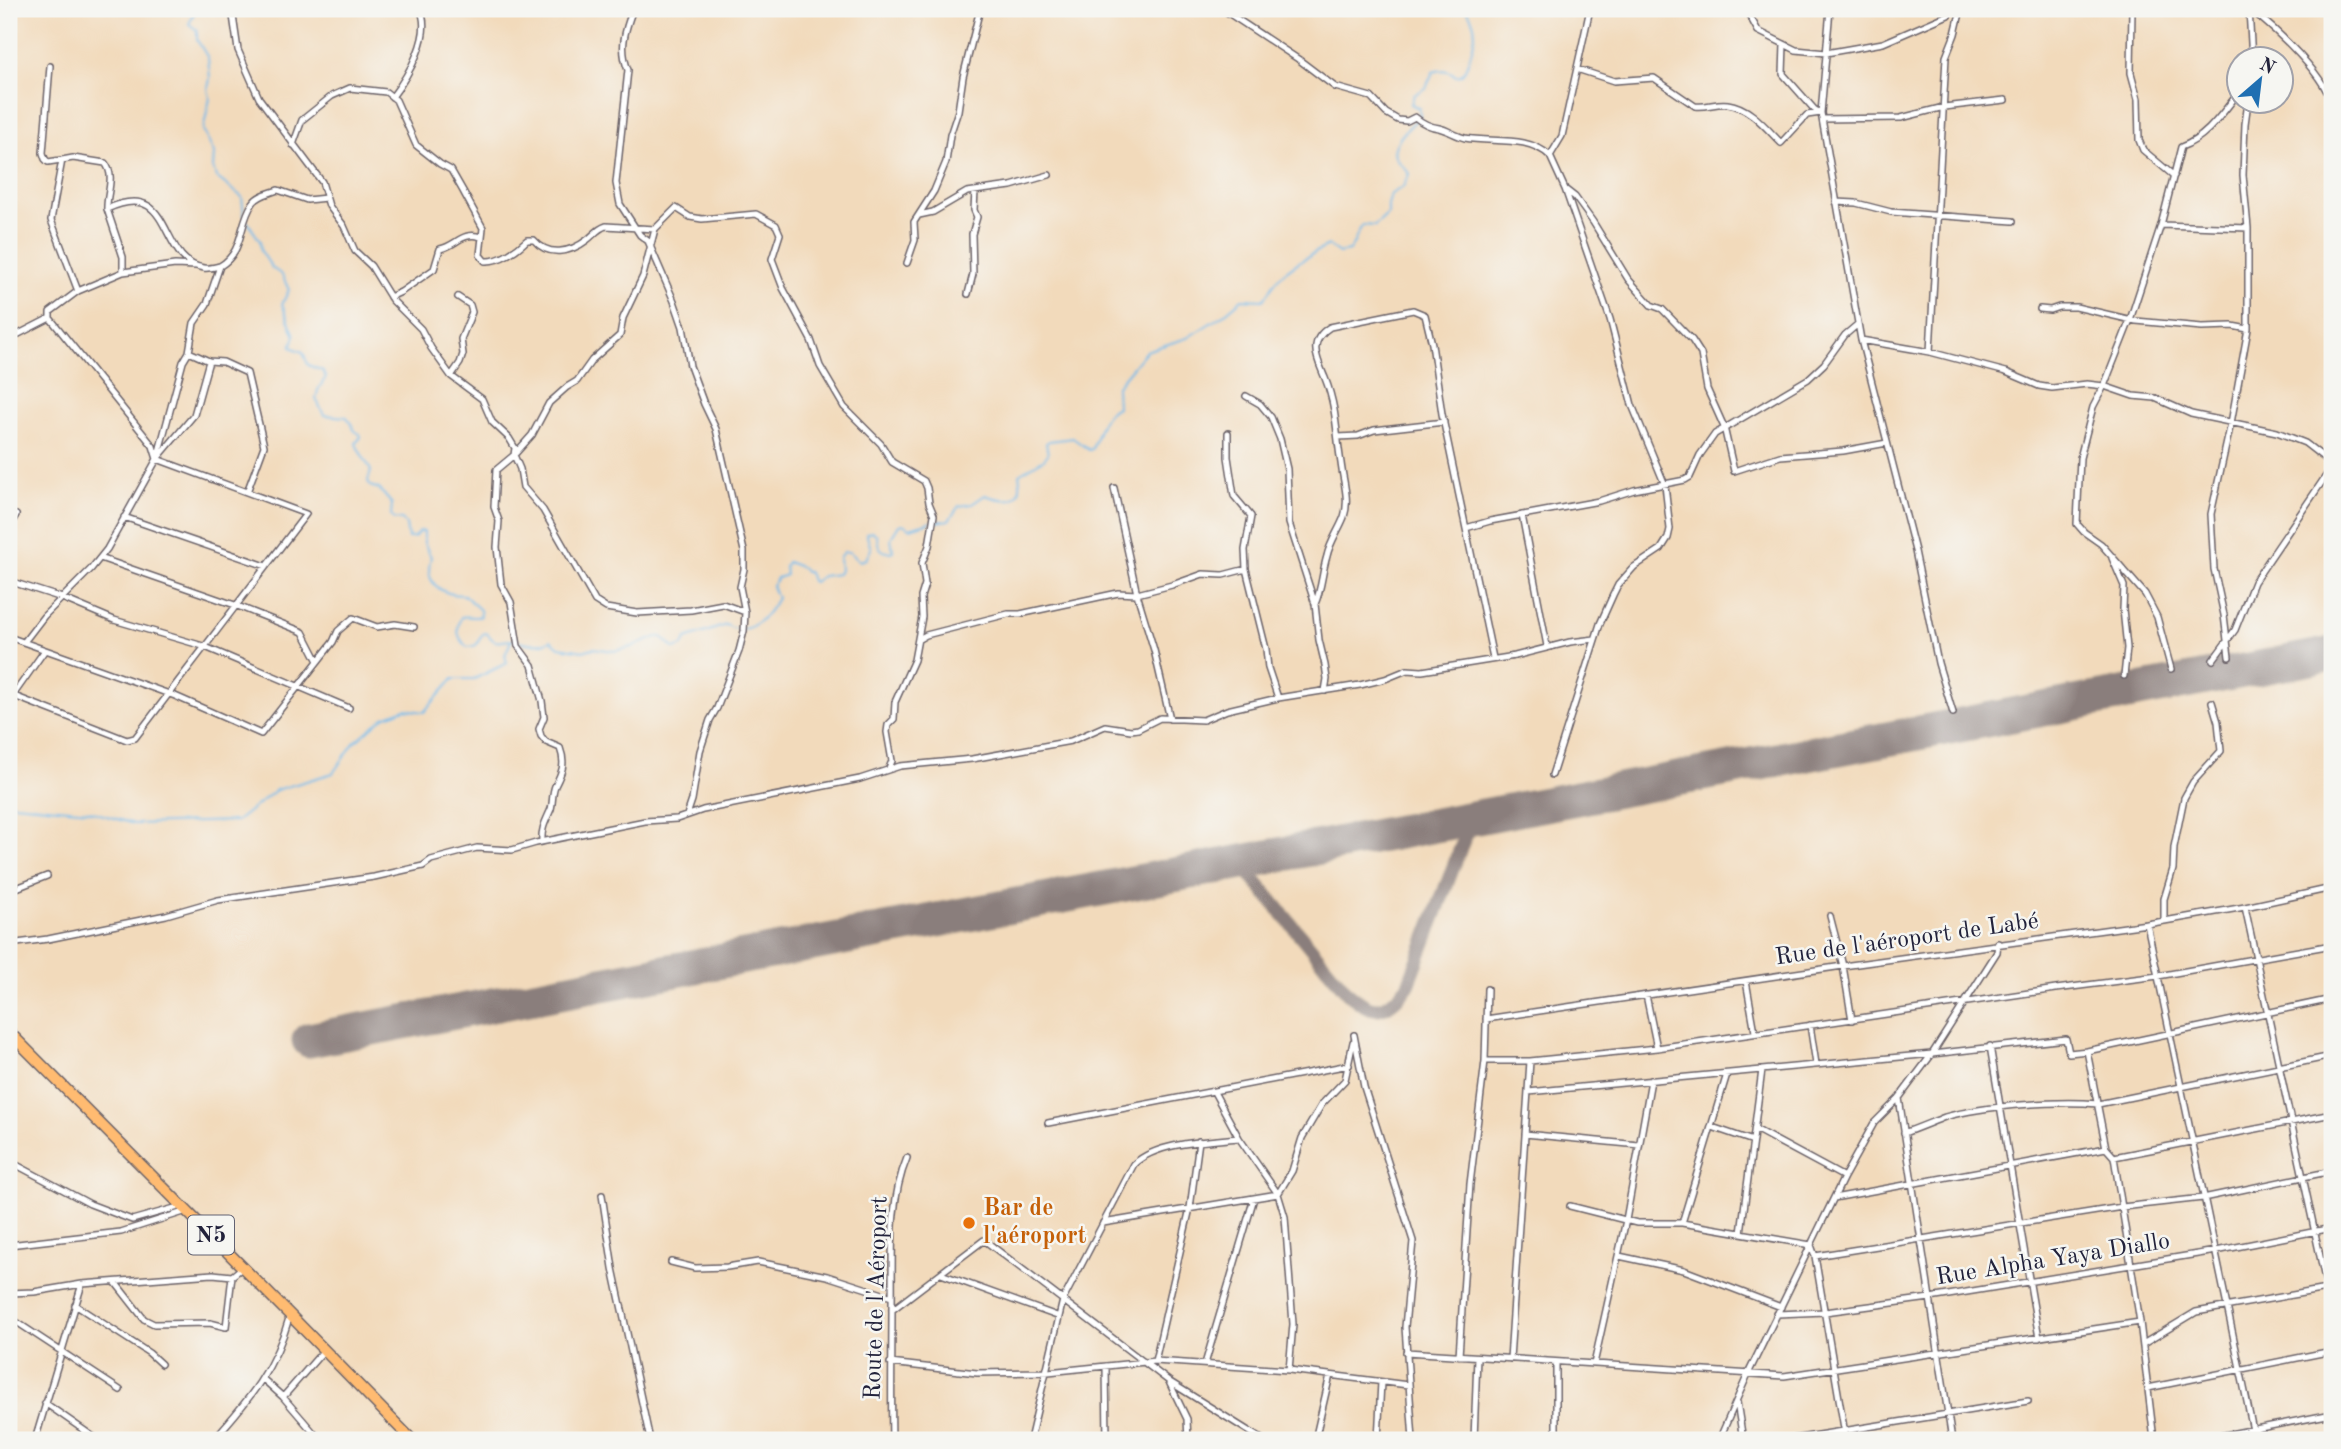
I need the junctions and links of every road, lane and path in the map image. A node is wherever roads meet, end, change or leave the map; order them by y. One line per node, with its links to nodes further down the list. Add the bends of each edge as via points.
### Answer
1 (232, 9): 26 (street, via 238,50 259,98)
2 (420, 9): 18 (street, via 424,29 418,55)
3 (633, 9): 40 (street, via 622,47 628,70 616,183 620,204)
4 (985, 9): 37 (street, via 974,27 946,162)
5 (1222, 9): 27 (street, via 1335,87 1371,97 1398,120 1417,119 1463,137 1517,142)
6 (1590, 9): 17 (street)
7 (1746, 9): 13 (street, via 1758,31)
8 (1830, 9): 15 (street)
9 (1953, 9): 15 (street, via 1883,43)
10 (1961, 9): 22 (street, via 1946,57)
11 (2132, 9): 30 (street, via 2131,73 2138,140 2143,150)
12 (2250, 9): 14 (street); 19 (street, via 2280,33)
13 (1784, 44): 15 (street); 24 (street, via 1783,74)
14 (2251, 46)
15 (1826, 53): 24 (street)
16 (50, 66): 28 (street, via 43,153 48,162)
17 (1577, 69): 24 (street, via 1615,82 1654,78 1695,106 1726,103 1743,108 1781,143 1807,115); 27 (street, via 1562,136)
18 (393, 97): 26 (street, via 350,88 332,96 302,120); 43 (street, via 416,145 451,170 483,228)
19 (2332, 99): 23 (street)
20 (2005, 100): 22 (street)
21 (2226, 106): 30 (street, via 2202,135 2182,147)
22 (1944, 107): 24 (street, via 1901,118); 36 (street)
23 (2332, 109)
24 (1821, 116): 34 (street)
25 (2246, 116): 41 (street, via 2243,176)
26 (293, 145): 33 (street, via 322,182)
27 (1550, 156): 31 (street)
28 (62, 160): 35 (street, via 73,158 109,167); 49 (street, via 51,220)
29 (1049, 175): 32 (street)
30 (2174, 176): 39 (street)
31 (1565, 190): 68 (street, via 1575,197 1628,279 1651,306 1662,309 1692,340 1701,354 1707,389); 75 (street, via 1610,319 1632,405)
32 (975, 191): 37 (street); 50 (street, via 977,217)
33 (326, 198): 46 (street, via 307,200 278,190 261,196 253,203 233,259); 51 (street, via 355,251 371,266)
34 (1836, 202): 36 (street, via 1891,212); 56 (street)
35 (107, 209): 47 (street, via 140,202 153,208 178,250); 48 (street, via 123,257)
36 (1938, 214): 38 (street); 61 (street)
37 (919, 215): 45 (street)
38 (2013, 221)
39 (2161, 225): 41 (street); 55 (street)
40 (636, 228): 42 (street); 43 (street, via 606,226 578,246 549,252 527,240 493,261 480,255); 44 (street)
41 (2248, 228): 57 (street)
42 (655, 229): 44 (street); 95 (street, via 676,208 702,219 756,214 776,225 780,234 772,259 820,366 844,407 881,444 892,462 924,481 927,488 934,515 922,563 925,580)
43 (481, 237): 51 (street, via 461,237 440,249 434,269)
44 (650, 245): 72 (street, via 620,335 549,403 532,435); 92 (street, via 674,301 690,366 716,429 744,551 740,587)
45 (907, 263)
46 (220, 266): 47 (street); 60 (street, via 207,304 194,323)
47 (200, 267): 48 (street, via 175,265)
48 (123, 272): 49 (street)
49 (78, 291): 54 (street, via 55,307)
50 (968, 293)
51 (390, 297): 63 (street, via 421,329)
52 (458, 298): 63 (street, via 470,305 472,312 461,340 463,354)
53 (2040, 309): 55 (street, via 2076,307)
54 (50, 318): 58 (street); 73 (street, via 153,446)
55 (2130, 320): 57 (street); 64 (street)
56 (1858, 324): 59 (street); 68 (street, via 1808,379)
57 (2248, 329): 67 (street)
58 (9, 339)
59 (1861, 340): 61 (street); 71 (street)
60 (189, 352): 62 (street); 73 (street)
61 (1930, 352): 64 (street, via 2006,372 2039,386)
62 (209, 361): 73 (street, via 194,415); 77 (street, via 247,373 264,446)
63 (451, 376): 72 (street, via 482,399 492,422 515,448)
64 (2104, 386): 67 (street); 83 (street, via 2092,407 2080,458 2077,524)
65 (1246, 396): 90 (street, via 1271,418 1280,439 1287,469 1289,523)
66 (1444, 422): 70 (street); 70 (street, via 1425,315 1413,310 1321,332 1315,355 1332,401); 82 (street)
67 (2231, 423): 74 (street, via 2305,443); 98 (street, via 2211,514)
68 (1724, 427): 71 (street, via 1734,471 1780,456); 75 (street, via 1708,442 1690,477)
69 (1228, 433): 86 (street, via 1234,496 1251,516)
70 (1338, 437): 90 (street, via 1346,506 1329,548)
71 (1887, 443): 115 (street)
72 (514, 455): 92 (street, via 523,486 543,510 595,601 606,608 637,613 723,604); 120 (street, via 495,470 501,584 542,701 541,736 560,748 564,761)
73 (157, 459): 77 (street); 80 (street)
74 (2332, 466): 98 (street, via 2254,582)
75 (1665, 485): 79 (street); 96 (street, via 1668,538 1618,585)
76 (1114, 488): 88 (street)
77 (247, 492): 85 (street, via 306,514)
78 (16, 515): 81 (street)
79 (1522, 515): 82 (street); 100 (street)
80 (124, 517): 84 (street); 85 (street)
81 (9, 527)
82 (1466, 528): 103 (street)
83 (2111, 555): 106 (street, via 2151,604); 107 (street, via 2124,586)
84 (100, 558): 89 (street); 91 (street)
85 (266, 566): 91 (street)
86 (1246, 569): 88 (street, via 1203,574); 112 (street)
87 (9, 581): 89 (street)
88 (1137, 594): 95 (street, via 1118,593 1000,615); 116 (street)
89 (62, 598): 97 (street); 99 (street, via 114,620)
90 (1315, 604): 109 (street)
91 (235, 605): 99 (street); 105 (street, via 303,632)
92 (744, 612): 119 (street, via 739,651 700,751)
93 (414, 627): 105 (street, via 377,627 353,618)
94 (9, 637): 97 (street)
95 (919, 639): 117 (street, via 895,702 894,719 888,725)
96 (1595, 639): 100 (street); 118 (street)
97 (24, 642): 101 (street)
98 (2226, 643): 102 (street); 104 (street)
99 (203, 646): 108 (street); 110 (street)
100 (1547, 646): 103 (street)
101 (45, 650): 110 (street); 111 (street)
102 (2228, 657)
103 (1493, 658): 109 (street, via 1407,670)
104 (2213, 660)
105 (318, 661): 108 (street)
106 (2171, 669)
107 (2124, 676)
108 (300, 686): 110 (street, via 261,734); 114 (street)
109 (1325, 691): 112 (street)
110 (167, 693): 111 (street, via 141,732 127,740)
111 (10, 697)
112 (1278, 698): 116 (street, via 1203,720)
113 (2213, 702): 126 (street, via 2221,751 2184,798 2164,899)
114 (349, 708)
115 (1953, 713)
116 (1170, 719): 117 (street, via 1160,718 1131,730 1105,726 1071,741 1007,753)
117 (889, 768): 119 (street, via 860,779)
118 (1552, 775)
119 (687, 816): 120 (street)
120 (542, 842): 129 (street, via 512,850 478,848 374,877 218,900 166,915)
121 (47, 876): 123 (street)
122 (2332, 888): 124 (street, Rue de l'aéroport de Labé)
123 (9, 891)
124 (2245, 907): 126 (street, Rue de l'aéroport de Labé); 131 (street)
125 (1830, 916): 132 (street)
126 (2164, 921): 127 (street, Rue de l'aéroport de Labé)
127 (2147, 924): 128 (street, Rue de l'aéroport de Labé); 133 (street)
128 (1998, 943): 132 (street, Rue de l'aéroport de Labé); 138 (street, via 1997,952)
129 (9, 944)
130 (2332, 945): 131 (street)
131 (2257, 958): 133 (street); 139 (street)
132 (1843, 966): 134 (street, Rue de l'aéroport de Labé); 141 (street)
133 (2158, 976): 138 (street); 145 (street)
134 (1746, 981): 136 (street, Rue de l'aéroport de Labé); 144 (street)
135 (1487, 989): 140 (street)
136 (1646, 996): 140 (street, Rue de l'aéroport de Labé); 147 (street)
137 (2332, 999): 139 (street)
138 (1965, 1002): 141 (street); 149 (street)
139 (2268, 1013): 145 (street); 155 (street)
140 (1486, 1019): 151 (street)
141 (1852, 1020): 142 (street)
142 (1810, 1026): 144 (street); 154 (street)
143 (9, 1032): 194 (highway, N5)
144 (1755, 1032): 147 (street)
145 (2170, 1034): 148 (street); 159 (street)
146 (1990, 1046): 148 (street, via 2066,1039 2069,1053); 149 (street); 164 (street)
147 (1657, 1048): 152 (street)
148 (2087, 1051): 163 (street)
149 (1932, 1054): 154 (street); 162 (street)
150 (2332, 1056): 155 (street)
151 (1485, 1061): 152 (street); 239 (street, via 1470,1184)
152 (1530, 1061): 161 (street)
153 (1349, 1065): 160 (street); 186 (street, via 1345,1080 1322,1104 1302,1138 1292,1171); 237 (street, via 1354,1035 1364,1087 1413,1241)
154 (1816, 1065): 156 (street)
155 (2280, 1067): 159 (street); 166 (street)
156 (1762, 1070): 157 (street); 169 (street)
157 (1727, 1074): 158 (street); 168 (street)
158 (1651, 1080): 161 (street); 176 (street)
159 (2181, 1088): 163 (street); 175 (street)
160 (1214, 1092): 167 (street); 172 (street)
161 (1528, 1092): 171 (street)
162 (1899, 1098): 170 (street); 183 (street, via 1874,1123)
163 (2098, 1104): 164 (street, via 2074,1101); 177 (street)
164 (2000, 1108): 170 (street, via 1947,1117); 181 (street)
165 (2332, 1114): 166 (street)
166 (2292, 1122): 175 (street); 184 (street)
167 (1048, 1123)
168 (1712, 1127): 173 (street); 197 (street)
169 (1755, 1129): 173 (street); 183 (street)
170 (1904, 1133): 185 (street)
171 (1525, 1134): 176 (street); 241 (street)
172 (1239, 1138): 174 (street); 186 (street)
173 (1753, 1141): 201 (street)
174 (1199, 1142): 193 (street); 196 (street, via 1145,1154 1134,1164)
175 (2192, 1142): 178 (street); 190 (street)
176 (1639, 1145): 195 (street)
177 (2106, 1147): 178 (street); 181 (street)
178 (2114, 1157): 192 (street)
179 (907, 1158): 218 (street, Route de l'Aéroport, via 893,1212)
180 (9, 1161): 194 (street, via 90,1204 132,1220)
181 (2010, 1166): 185 (street); 198 (street)
182 (2332, 1171): 184 (street)
183 (1844, 1177): 189 (street)
184 (2305, 1177): 190 (street); 200 (street)
185 (1912, 1184): 189 (street); 202 (street)
186 (1278, 1194): 188 (street); 251 (street, via 1285,1217 1293,1324)
187 (602, 1195): 275 (street)
188 (1254, 1198): 193 (street); 247 (street)
189 (1834, 1198): 204 (street)
190 (2203, 1198): 192 (street); 205 (street)
191 (1570, 1206): 195 (street)
192 (2122, 1207): 198 (street); 209 (street)
193 (1190, 1208): 196 (street); 242 (street)
194 (185, 1209): 203 (street, via 121,1233); 210 (highway, N5)
195 (1626, 1220): 197 (street); 206 (street)
196 (1103, 1223): 220 (street)
197 (1682, 1223): 201 (street)
198 (2019, 1223): 202 (street); 213 (street)
199 (2332, 1228): 200 (street, Rue Alpha Yaya Diallo)
200 (2316, 1231): 205 (street, Rue Alpha Yaya Diallo); 216 (street)
201 (1741, 1233): 204 (street)
202 (1921, 1239): 207 (street); 219 (street)
203 (9, 1245)
204 (1811, 1245): 207 (street); 222 (street)
205 (2216, 1251): 209 (street, Rue Alpha Yaya Diallo); 223 (street)
206 (1619, 1256): 222 (street, via 1684,1270); 248 (street)
207 (1815, 1256): 225 (street)
208 (671, 1262): 218 (street, via 695,1268 758,1262 827,1276)
209 (2131, 1264): 213 (street, Rue Alpha Yaya Diallo); 231 (street)
210 (243, 1267): 212 (street); 228 (highway, N5)
211 (941, 1274): 220 (street, via 984,1240); 224 (street); 229 (street)
212 (232, 1276): 214 (street); 214 (street, via 226,1327 154,1324 144,1319)
213 (2029, 1280): 219 (street, Rue Alpha Yaya Diallo); 232 (street)
214 (115, 1282): 215 (street)
215 (82, 1284): 217 (street); 221 (street)
216 (2330, 1289): 223 (street); 226 (street)
217 (9, 1293)
218 (892, 1297): 224 (street, Route de l'Aéroport)
219 (1930, 1298): 225 (street, Rue Alpha Yaya Diallo); 238 (street)
220 (1063, 1300): 229 (street); 246 (street)
221 (75, 1305): 235 (street); 245 (street)
222 (1781, 1307): 227 (street)
223 (2227, 1307): 233 (street, via 2196,1312); 252 (street)
224 (892, 1310): 244 (street, Route de l'Aéroport)
225 (1825, 1312): 227 (street, Rue Alpha Yaya Diallo); 250 (street)
226 (2332, 1312)
227 (1777, 1314): 254 (street)
228 (290, 1315): 234 (highway, N5); 256 (street)
229 (1057, 1316): 253 (street)
230 (9, 1317): 235 (street)
231 (2140, 1322): 232 (street); 233 (street)
232 (2039, 1338): 238 (street)
233 (2143, 1344): 260 (street)
234 (324, 1349): 262 (street); 274 (highway, N5)
235 (61, 1351): 261 (street); 265 (street)
236 (2332, 1351): 252 (street)
237 (1406, 1352): 239 (street); 259 (street)
238 (1938, 1353): 250 (street); 266 (street)
239 (1459, 1356): 240 (street)
240 (1477, 1357): 241 (street); 284 (street)
241 (1510, 1359): 243 (street)
242 (1155, 1361): 246 (street); 247 (street)
243 (1556, 1362): 248 (street); 285 (street)
244 (890, 1363): 253 (street, via 977,1373); 276 (street, Route de l'Aéroport)
245 (161, 1364)
246 (1145, 1364): 249 (street); 257 (street)
247 (1205, 1364): 251 (street)
248 (1594, 1364): 254 (street)
249 (1106, 1366): 253 (street); 278 (street)
250 (1834, 1369): 254 (street, via 1784,1376); 268 (street)
251 (1289, 1370): 255 (street)
252 (2241, 1370): 260 (street); 269 (street)
253 (1048, 1372): 277 (street)
254 (1748, 1374): 263 (street)
255 (1330, 1375): 258 (street); 281 (street)
256 (263, 1379): 262 (street); 272 (street)
257 (1170, 1382): 279 (street, via 1186,1419); 280 (street)
258 (1381, 1382): 259 (street); 282 (street)
259 (1408, 1385): 283 (street)
260 (2148, 1388): 291 (street)
261 (120, 1390)
262 (283, 1397): 273 (street)
263 (1736, 1400): 286 (street); 287 (street)
264 (2028, 1401): 266 (street)
265 (45, 1403): 270 (street); 271 (street)
266 (1948, 1414): 268 (street); 290 (street)
267 (2332, 1414): 269 (street)
268 (1844, 1431): 288 (street); 289 (street)
269 (2253, 1431): 292 (street); 293 (street)
270 (35, 1440)
271 (97, 1440)
272 (213, 1440)
273 (320, 1440)
274 (412, 1440)
275 (650, 1440)
276 (892, 1440)
277 (1030, 1440)
278 (1107, 1440)
279 (1188, 1440)
280 (1263, 1440)
281 (1315, 1440)
282 (1378, 1440)
283 (1413, 1440)
284 (1474, 1440)
285 (1556, 1440)
286 (1719, 1440)
287 (1743, 1440)
288 (1787, 1440)
289 (1846, 1440)
290 (1952, 1440)
291 (2154, 1440)
292 (2199, 1440)
293 (2255, 1440)

